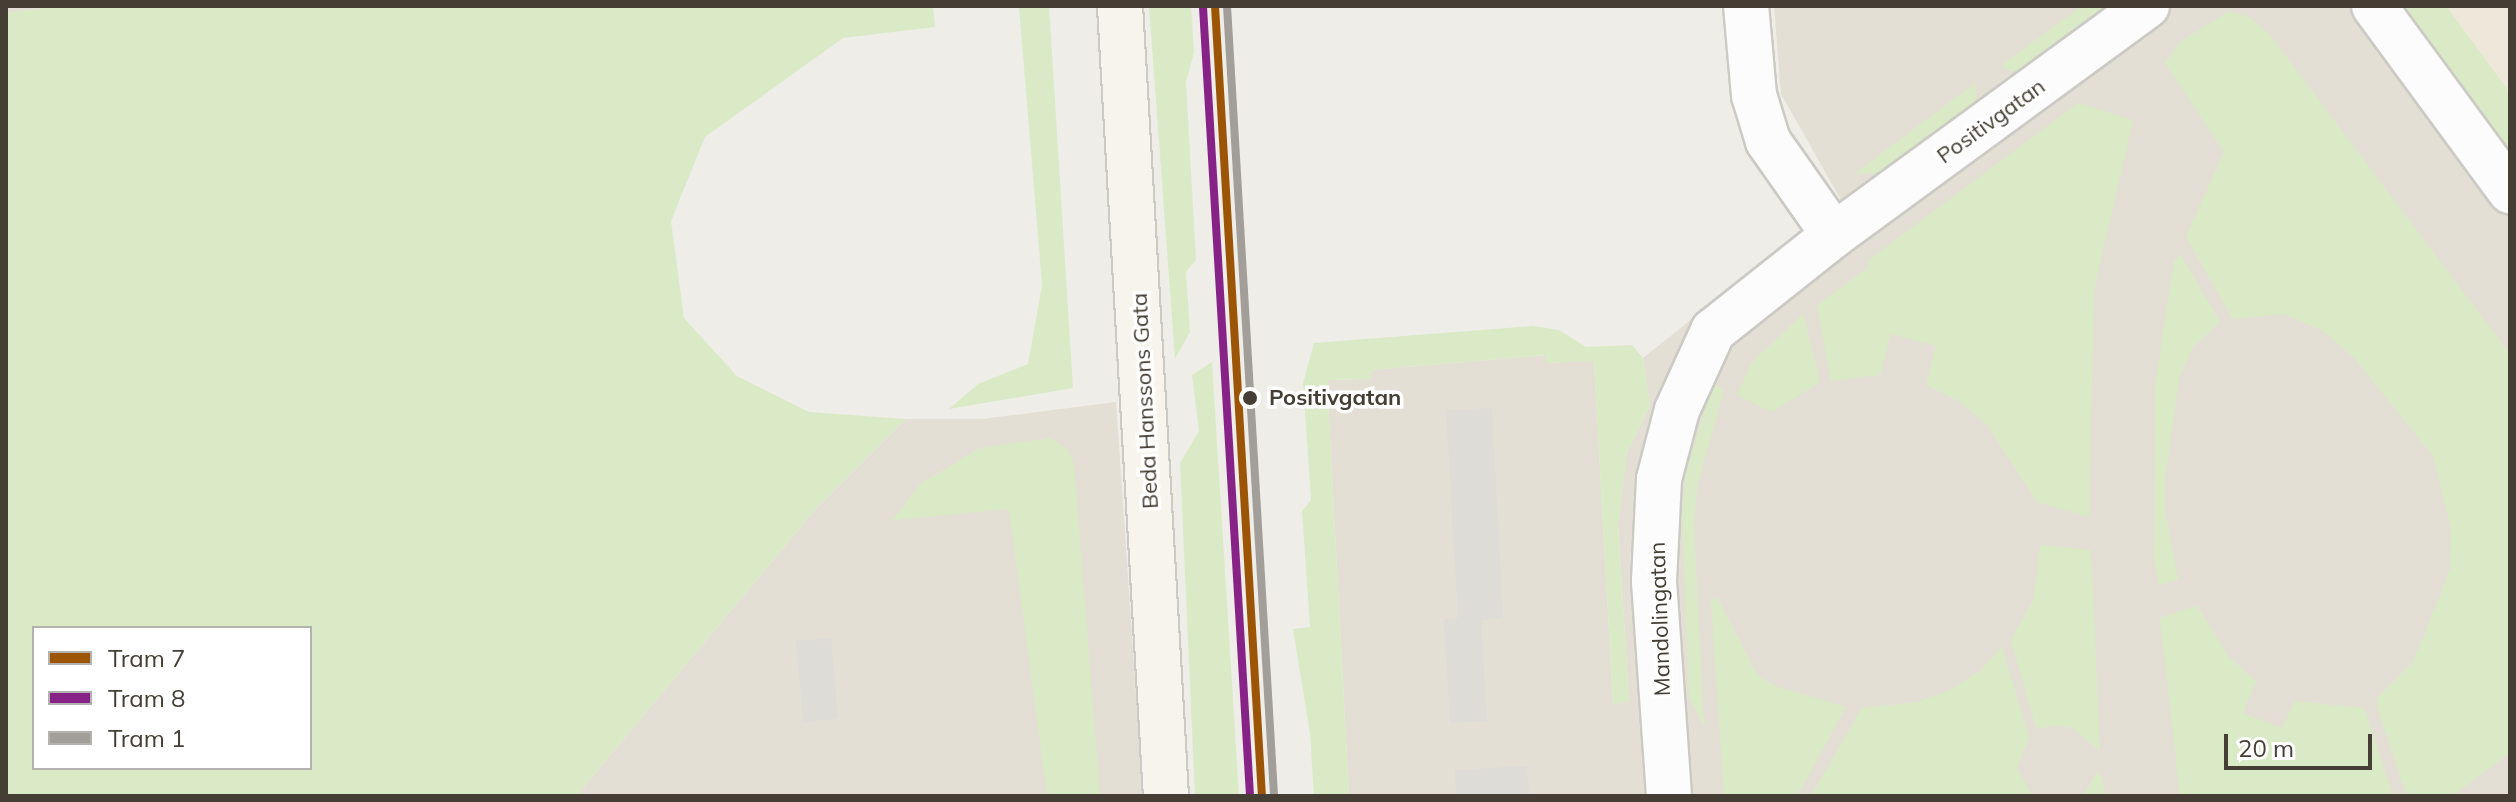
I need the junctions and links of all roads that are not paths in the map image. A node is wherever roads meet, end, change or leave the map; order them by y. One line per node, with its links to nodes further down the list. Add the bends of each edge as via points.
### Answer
1 (1120, 6): 7 (street, Beda Hanssons Gata)
2 (1746, 6): 6 (street, via 1754,95 1768,141)
3 (2147, 6): 6 (street, Positivgatan)
4 (2374, 6): 5 (street)
5 (2510, 191)
6 (1834, 235): 8 (street, Mandolingatan, via 1713,331 1677,410 1659,479 1654,581)
7 (1166, 796)
8 (1669, 796)

